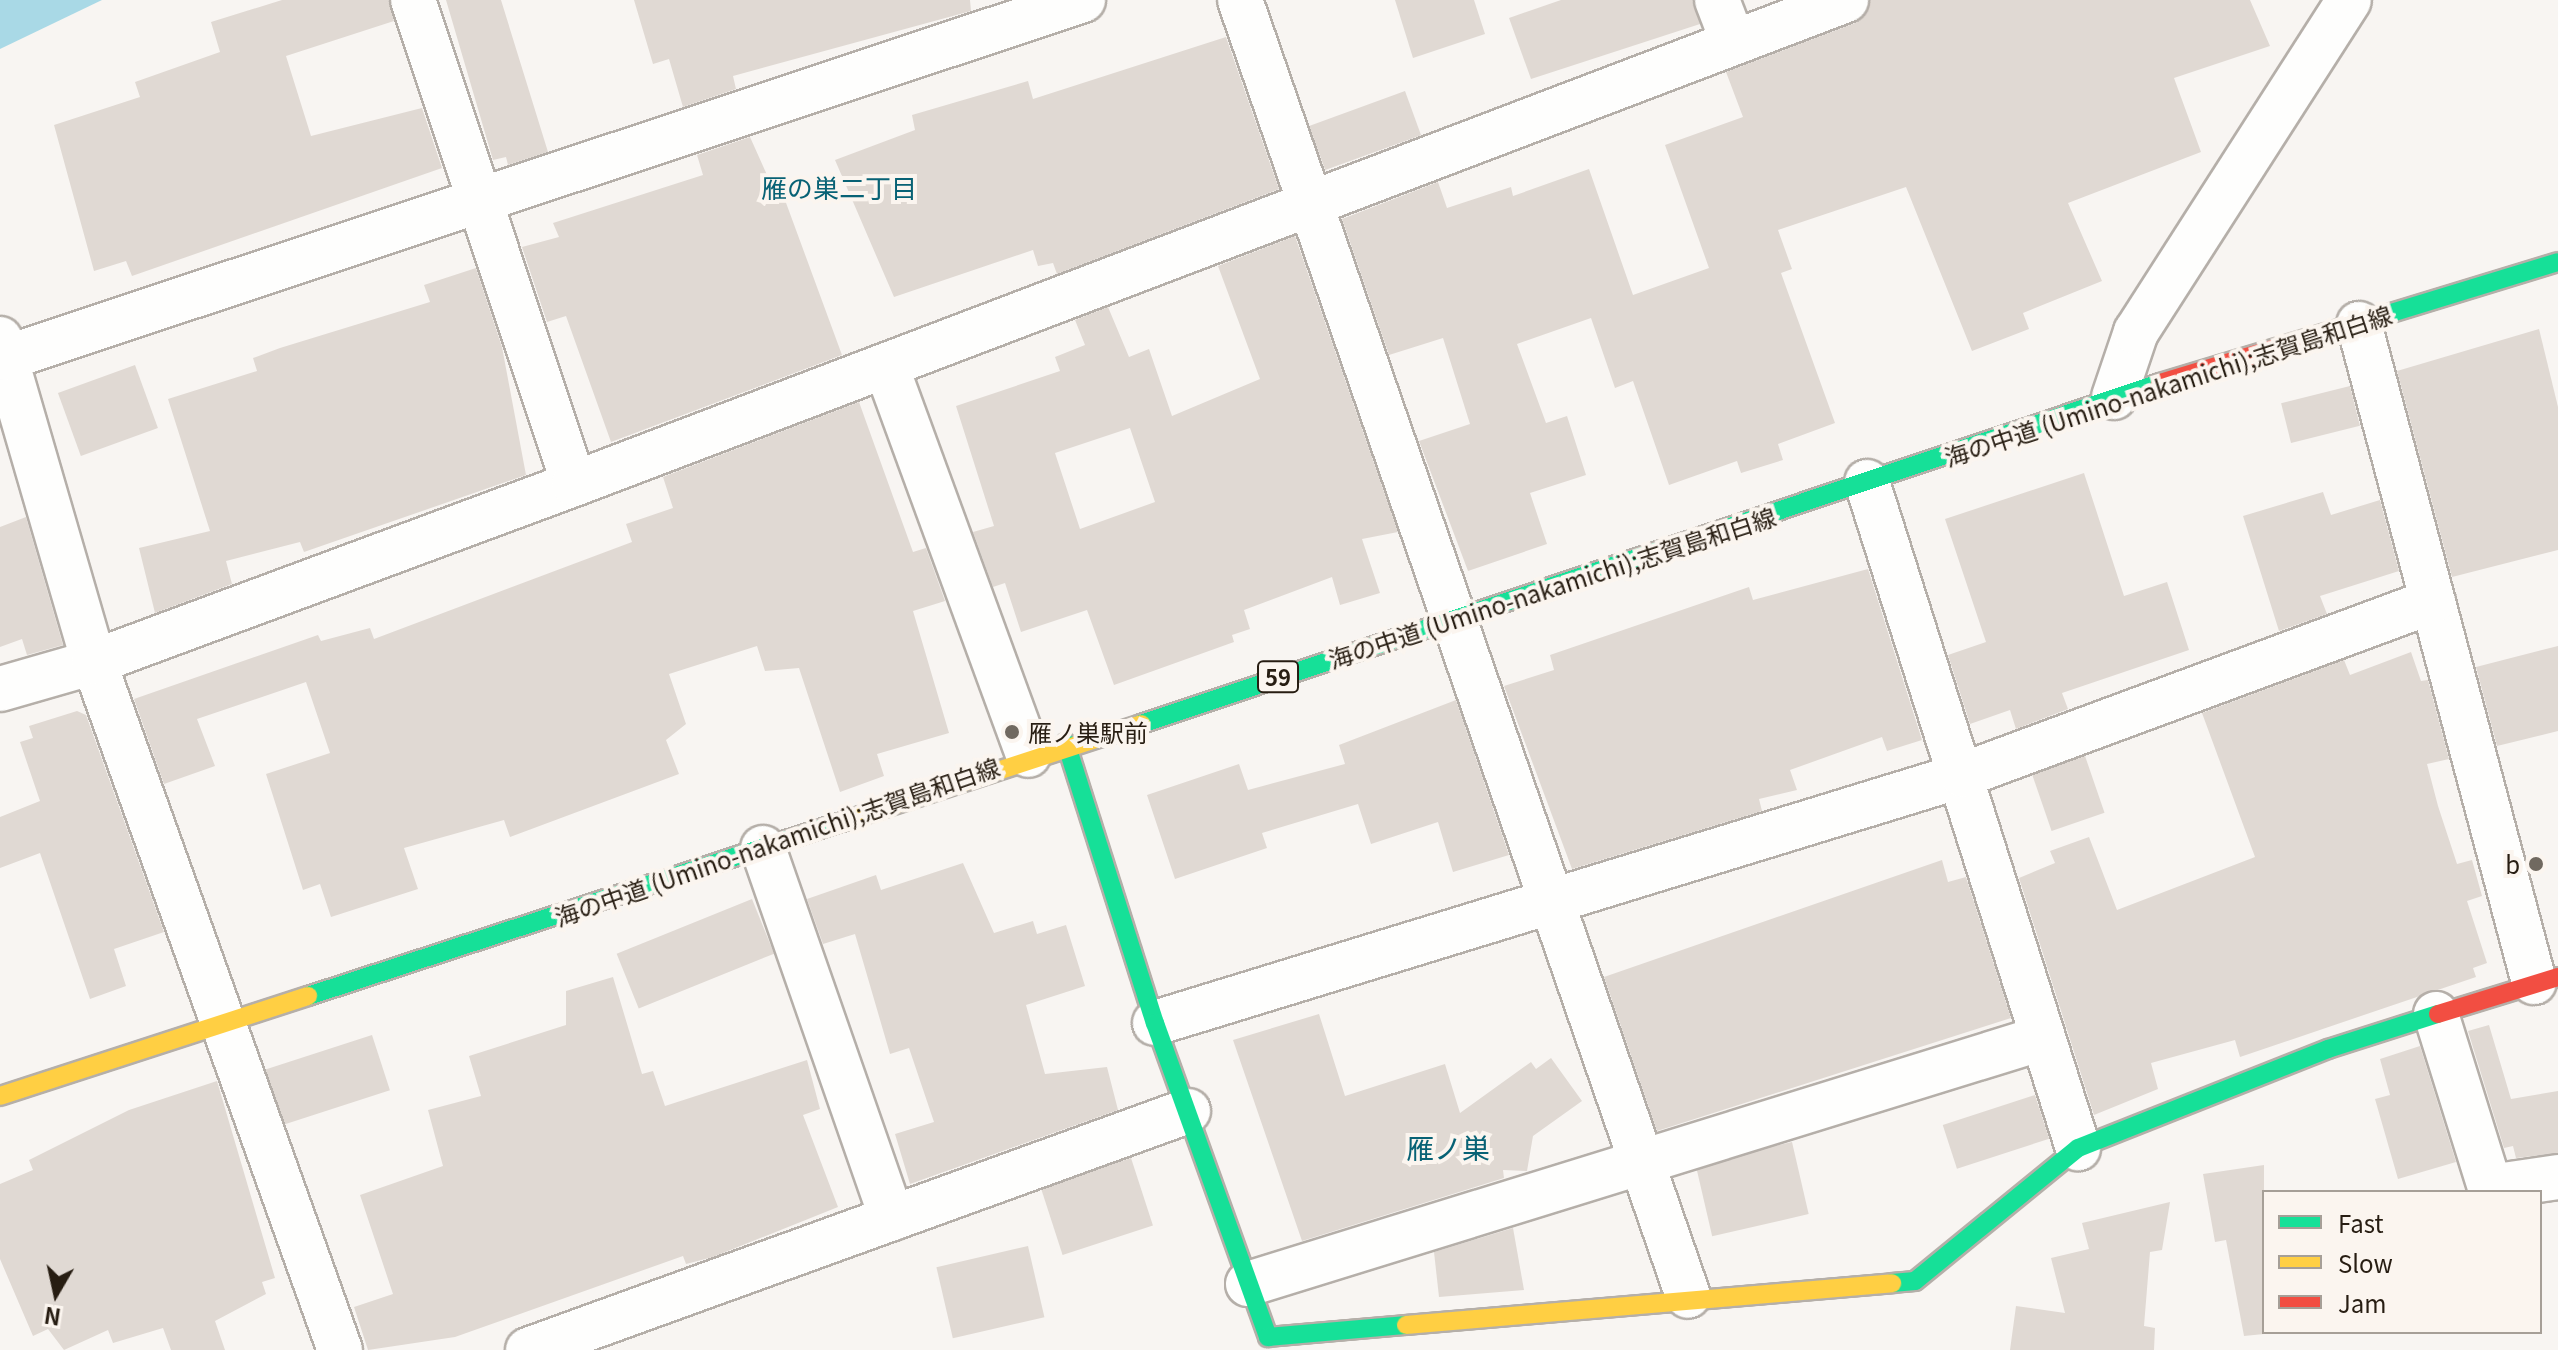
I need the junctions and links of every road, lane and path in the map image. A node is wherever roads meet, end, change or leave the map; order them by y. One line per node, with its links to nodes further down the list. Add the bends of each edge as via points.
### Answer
1 (413, 0): 8 (street)
2 (1083, 0): 8 (street)
3 (1240, 0): 9 (street)
4 (1717, 0): 7 (street)
5 (1846, 0): 7 (street)
6 (2349, 0): 14 (street, via 2136,332)
7 (1733, 42): 9 (street)
8 (480, 200): 12 (street); 16 (street)
9 (1309, 200): 13 (street); 18 (street)
10 (2558, 262): 11 (main road, 海の中道 (Umino-nakamichi);志賀島和白線 / 59)
11 (2359, 324): 14 (main road, 海の中道 (Umino-nakamichi);志賀島和白線 / 59); 17 (street)
12 (3, 349): 19 (street)
13 (886, 366): 16 (street); 21 (street)
14 (2114, 397): 15 (main road, 海の中道 (Umino-nakamichi);志賀島和白線 / 59)
15 (1867, 482): 18 (main road, 海の中道 (Umino-nakamichi);志賀島和白線 / 59); 22 (street)
16 (574, 484): 19 (street)
17 (2433, 601): 22 (street); 25 (street)
18 (1458, 621): 21 (main road, 海の中道 (Umino-nakamichi);志賀島和白線 / 59); 24 (street)
19 (94, 662): 20 (street); 28 (street)
20 (0, 689)
21 (1047, 749): 23 (main road, 海の中道 (Umino-nakamichi);志賀島和白線 / 59); 27 (main road)
22 (1963, 775): 24 (street); 29 (street)
23 (763, 848): 28 (main road, 海の中道 (Umino-nakamichi);志賀島和白線 / 59); 35 (street)
24 (1546, 903): 27 (street); 33 (street)
25 (2546, 980): 26 (main road)
26 (2436, 1014): 32 (main road); 34 (street, via 2490,1187)
27 (1155, 1023): 31 (main road)
28 (222, 1026): 30 (main road, 海の中道 (Umino-nakamichi);志賀島和白線 / 59); 38 (street)
29 (2042, 1038): 32 (street); 33 (street)
30 (0, 1096)
31 (1188, 1111): 35 (street); 36 (main road)
32 (2078, 1148): 37 (main road, via 1915,1281)
33 (1641, 1162): 36 (street); 37 (street)
34 (2558, 1177)
35 (892, 1218): 39 (street)
36 (1248, 1284): 37 (main road, via 1268,1337)
37 (1688, 1296)
38 (340, 1350)
39 (528, 1350)

